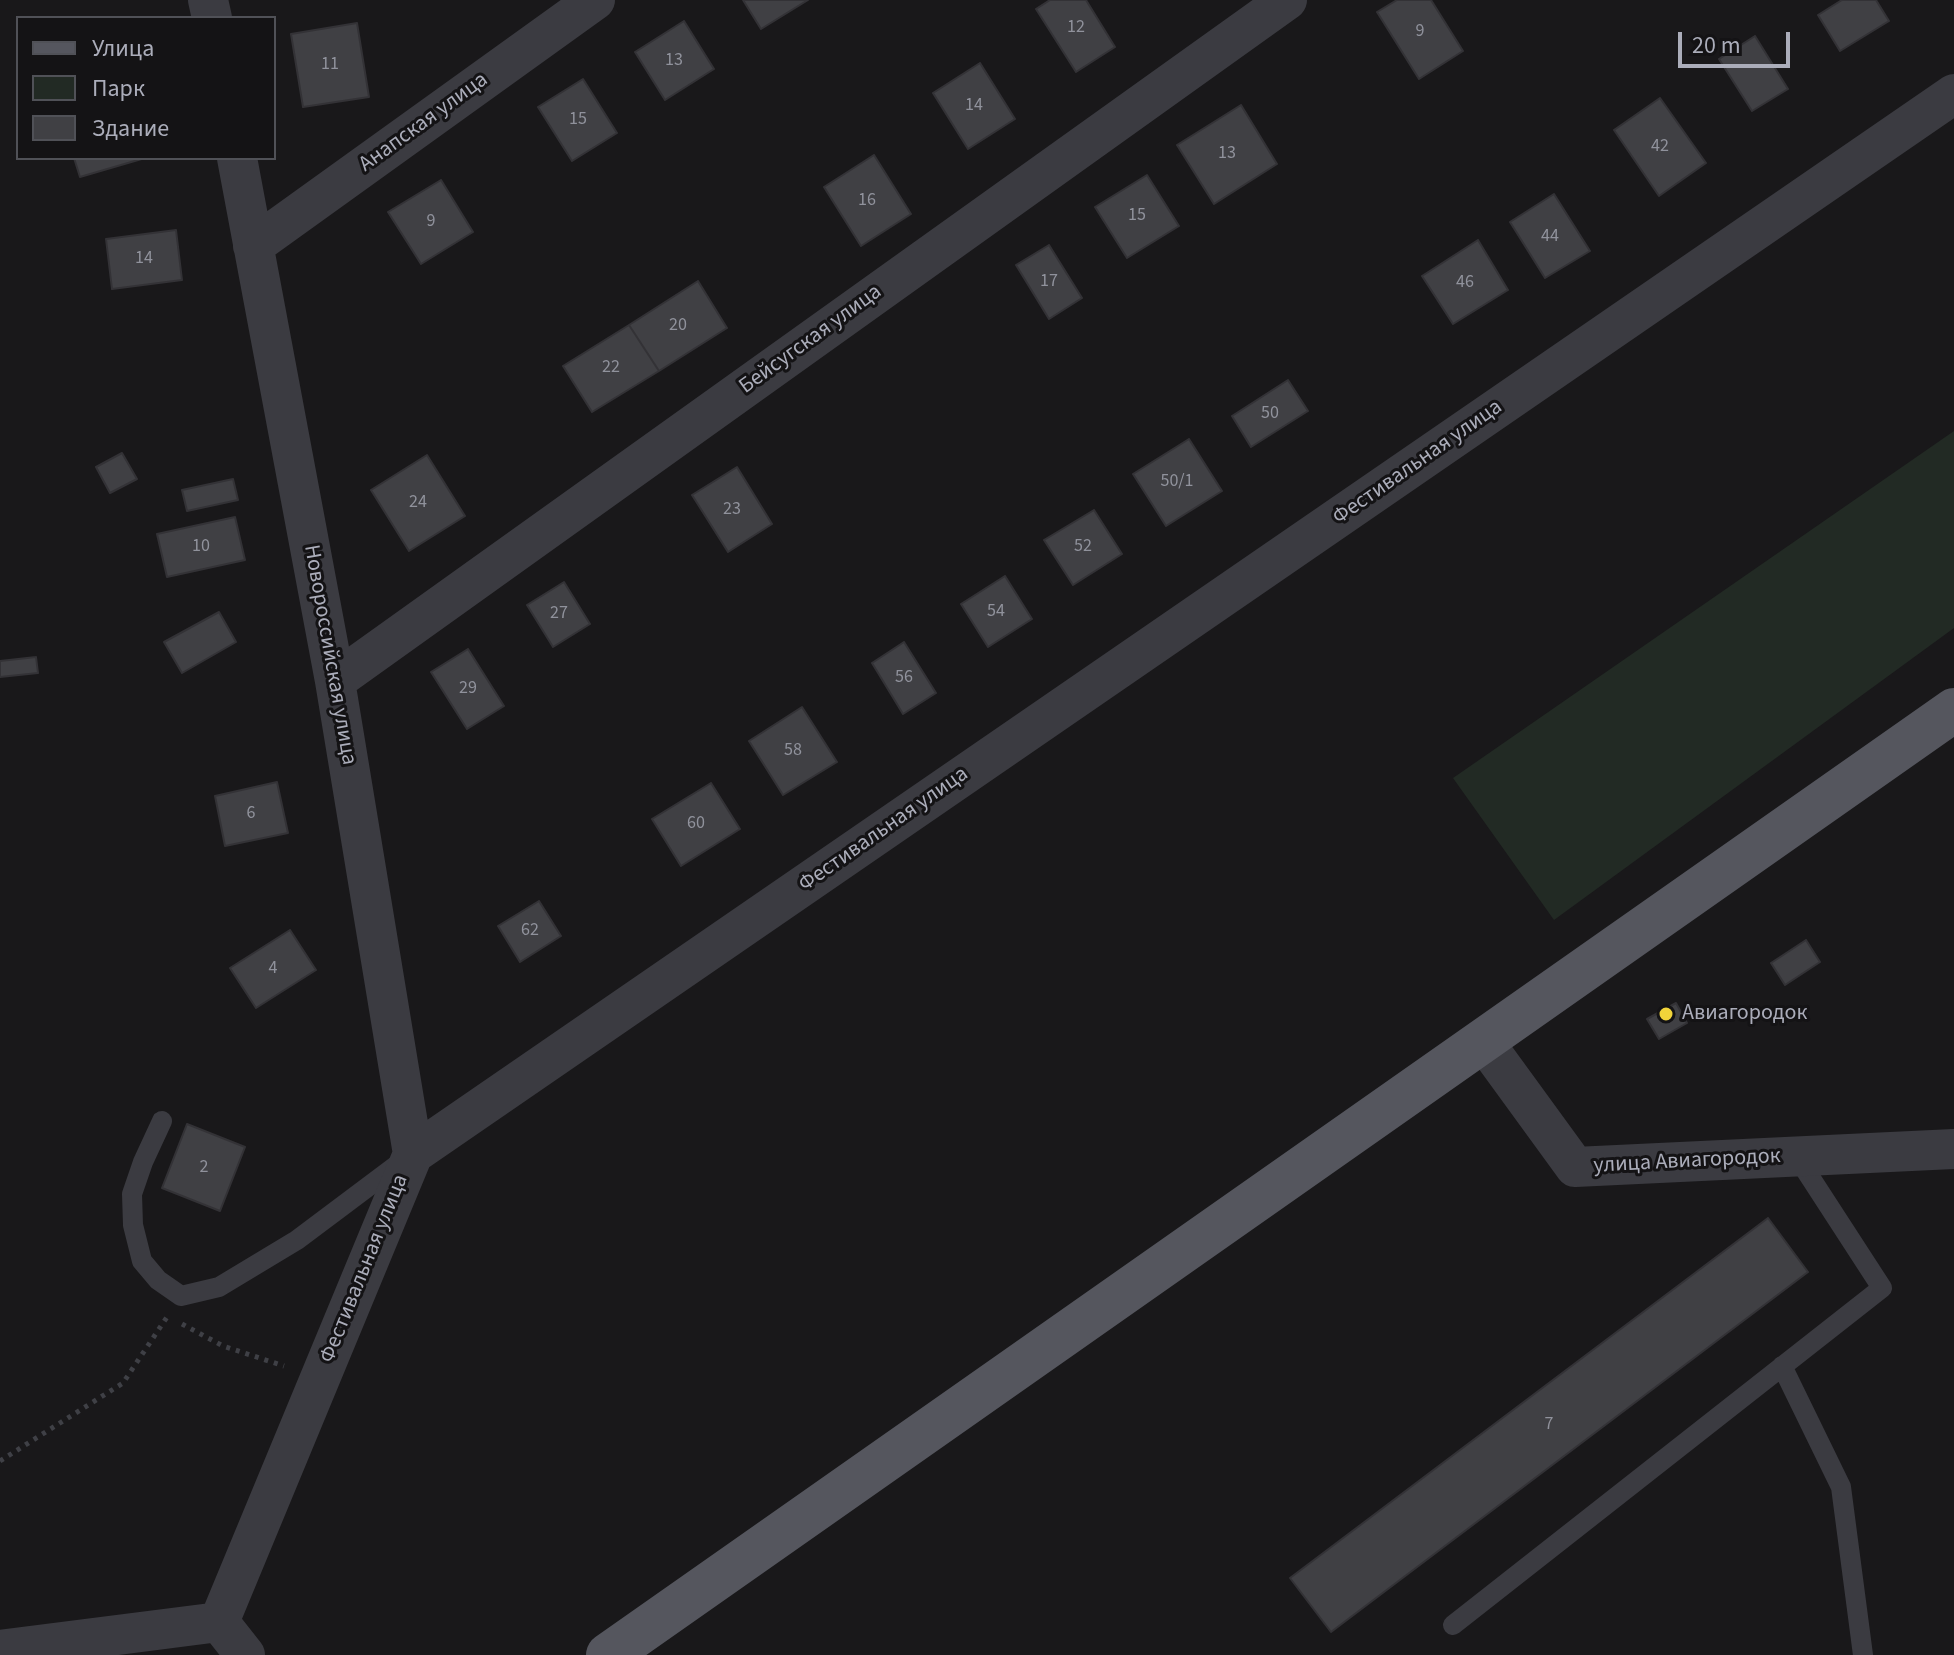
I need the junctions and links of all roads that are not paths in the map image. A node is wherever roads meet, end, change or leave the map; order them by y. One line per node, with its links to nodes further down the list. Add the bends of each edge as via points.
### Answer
1 (595, 0): 5 (street, Анапская улица)
2 (1287, 0): 6 (street, Бейсугская улица)
3 (1954, 94): 11 (street, Фестивальная улица)
4 (237, 160): 5 (street, Новороссийская улица)
5 (253, 246): 6 (street, Новороссийская улица)
6 (335, 681): 11 (street, Новороссийская улица)
7 (1954, 710): 8 (main road)
8 (1484, 1042): 12 (street, улица Авиагородок, via 1575,1167); 18 (main road)
9 (162, 1121): 11 (lane, via 132,1194 133,1225 142,1261 181,1296 219,1287 297,1240)
10 (1954, 1149): 12 (street, улица Авиагородок)
11 (413, 1154): 14 (street, Фестивальная улица)
12 (1797, 1157): 13 (lane, via 1882,1288)
13 (1782, 1366): 15 (lane); 19 (lane, via 1841,1487)
14 (219, 1622): 16 (street); 17 (street)
15 (1453, 1625)
16 (0, 1650)
17 (245, 1655)
18 (608, 1655)
19 (1863, 1655)

